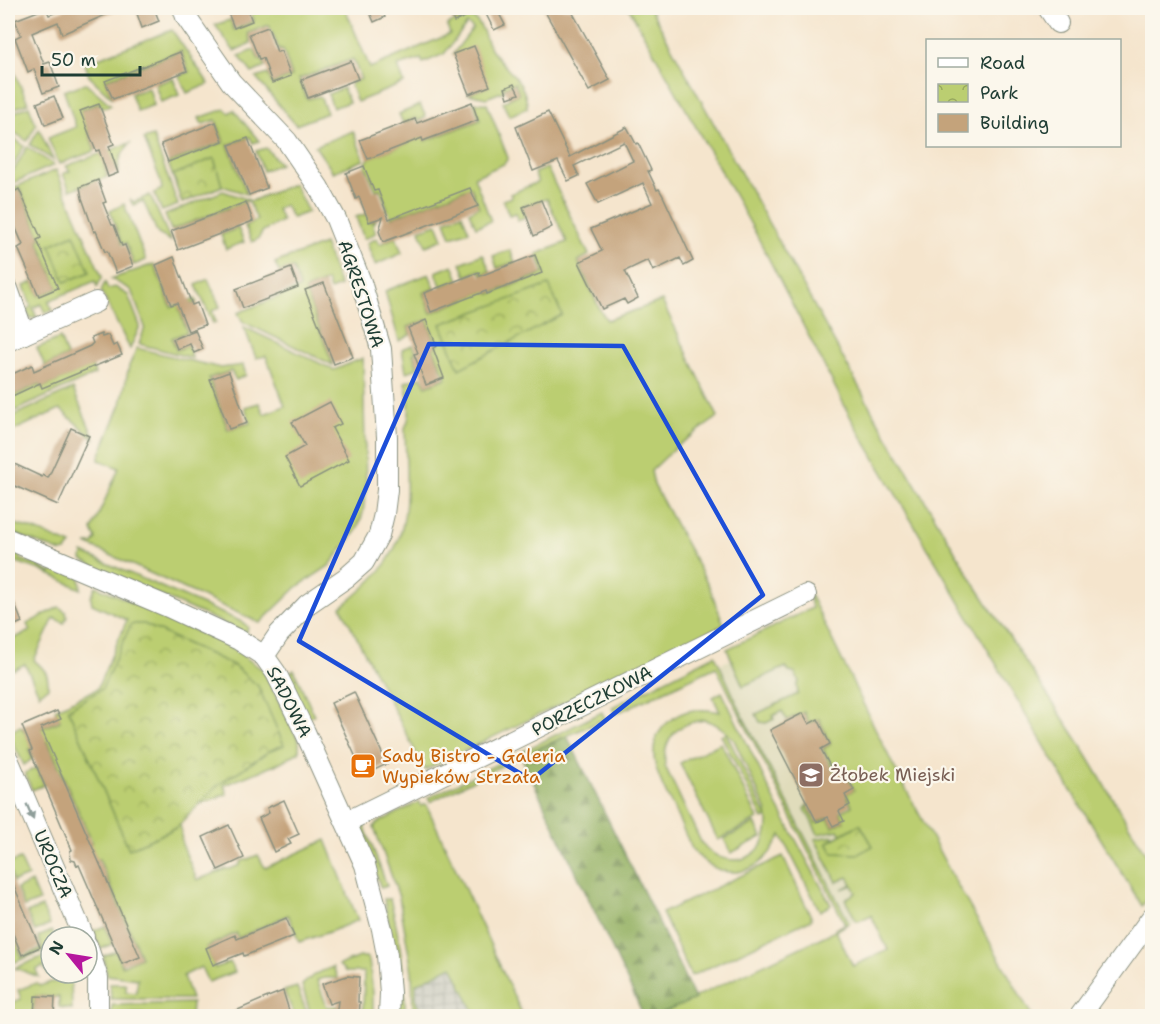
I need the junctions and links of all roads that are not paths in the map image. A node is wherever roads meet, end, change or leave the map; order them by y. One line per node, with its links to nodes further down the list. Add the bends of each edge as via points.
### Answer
1 (183, 8): 7 (street, AGRESTOWA, via 231,82 287,141 319,188 361,282 381,349 387,490 379,535 364,562 308,604)
2 (8, 289): 4 (street)
3 (96, 302): 4 (street)
4 (16, 337)
5 (8, 539): 7 (street, SADOWA, via 166,606)
6 (806, 595): 9 (street, PORZECZKOWA)
7 (264, 656): 9 (street, SADOWA, via 296,712)
8 (8, 759): 11 (street, UROCZA, one-way to 11)
9 (346, 822): 14 (street, SADOWA, via 365,865 382,929 389,974)
10 (1152, 917): 15 (street)
11 (79, 925)
12 (98, 985): 13 (street)
13 (98, 1017)
14 (389, 1017)
15 (1080, 1017)

